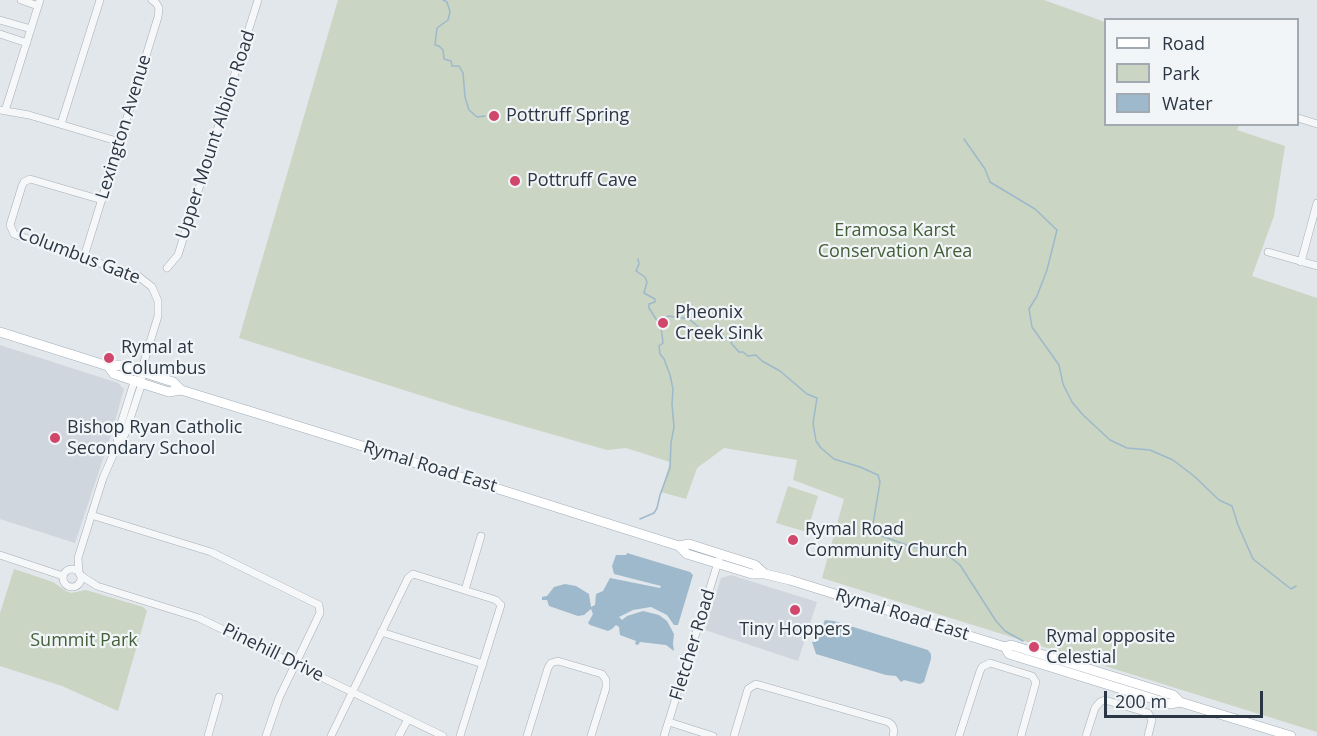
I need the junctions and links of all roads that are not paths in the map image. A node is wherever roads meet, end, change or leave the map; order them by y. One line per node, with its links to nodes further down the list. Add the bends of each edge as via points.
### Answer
1 (21, 0): 5 (street)
2 (100, 0): 12 (street)
3 (152, 0): 14 (street, Lexington Avenue, via 160,12)
4 (258, 0): 21 (street, Upper Mount Albion Road, via 178,255)
5 (39, 3): 7 (street)
6 (0, 20): 7 (street)
7 (31, 29): 9 (street)
8 (0, 35): 9 (street)
9 (27, 43): 10 (street)
10 (3, 111): 12 (street)
11 (1299, 118): 13 (street)
12 (61, 124): 14 (street)
13 (1317, 124)
14 (120, 142): 15 (street, Lexington Avenue)
15 (102, 200): 18 (street, Lexington Avenue); 18 (street, Columbus Gate, via 30,179 22,186 10,222 12,231 19,236)
16 (1317, 203): 19 (street)
17 (1268, 252): 19 (street)
18 (84, 257): 24 (street, Columbus Gate, via 138,276 156,294 158,316)
19 (1301, 262): 20 (street)
20 (1317, 266)
21 (167, 268)
22 (0, 332): 23 (main road, Rymal Road East)
23 (108, 366): 24 (main road, Rymal Road East); 25 (main road, Rymal Road East, via 114,374)
24 (141, 372): 25 (street); 26 (main road, Rymal Road East, via 172,382)
25 (138, 382): 26 (main road, Rymal Road East, via 169,392); 27 (street)
26 (181, 390): 31 (main road, Rymal Road East, via 679,546 689,544)
27 (91, 515): 30 (street); 40 (street, via 211,552 319,605 320,613)
28 (481, 536): 37 (street)
29 (0, 555): 34 (street)
30 (78, 558): 32 (street); 33 (street)
31 (719, 559): 44 (street, Fletcher Road); 61 (main road, Rymal Road East, via 755,566 765,574 1173,695 1180,702)
32 (69, 569): 33 (street); 34 (street)
33 (79, 574): 35 (street); 36 (street, Pinehill Drive)
34 (63, 576): 35 (street, via 65,583)
35 (75, 585): 36 (street, Pinehill Drive)
36 (97, 586): 40 (street, Pinehill Drive, via 199,618)
37 (465, 590): 38 (street, via 411,575); 39 (street, via 498,600 501,605)
38 (381, 632): 39 (street); 41 (street)
39 (483, 664): 50 (street)
40 (296, 665): 41 (street, Pinehill Drive); 46 (street)
41 (352, 692): 43 (street, Pinehill Drive); 47 (street)
42 (219, 698): 45 (street)
43 (408, 719): 48 (street); 49 (street, Pinehill Drive)
44 (669, 722): 53 (street, Fletcher Road); 54 (street)
45 (208, 736)
46 (266, 736)
47 (331, 736)
48 (399, 736)
49 (443, 736)
50 (460, 736)
51 (527, 736): 52 (street, via 548,668 558,661 602,675 606,680)
52 (591, 736)
53 (664, 736)
54 (713, 736)
55 (734, 736): 56 (street, via 748,689 756,684 888,722)
56 (893, 736)
57 (959, 736): 58 (street, via 980,671 990,663 1035,679)
58 (1021, 736)
59 (1086, 736): 60 (street, via 1095,708 1105,700 1148,713 1152,720)
60 (1148, 736)
61 (1291, 736)

